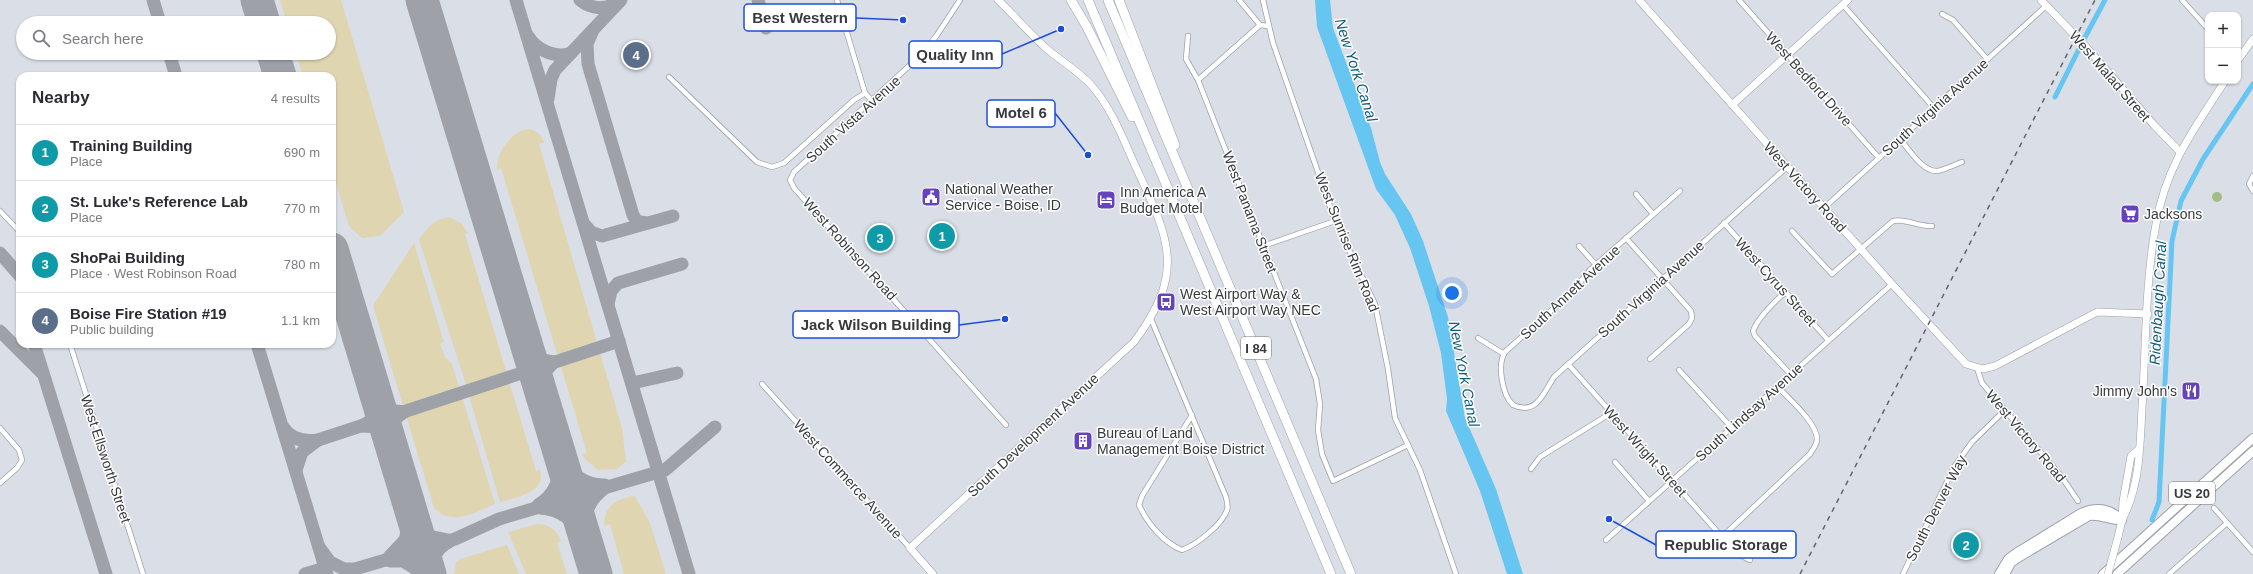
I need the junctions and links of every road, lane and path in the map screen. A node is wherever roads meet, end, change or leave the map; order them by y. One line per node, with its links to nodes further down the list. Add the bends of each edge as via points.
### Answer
1 (837, 0): 27 (street)
2 (960, 0): 28 (street, South Vista Avenue, via 922,54)
3 (998, 0): 60 (street, South Development Avenue, via 1048,50 1090,84 1114,119 1166,240 1165,283)
4 (1071, 0): 36 (highway, via 1088,27 1113,82)
5 (1088, 0): 36 (highway, I 84)
6 (1108, 0): 43 (highway, I 84)
7 (1119, 0): 43 (highway, via 1166,119)
8 (1238, 0): 16 (street)
9 (1263, 0): 17 (street, West Sunrise Rim Road)
10 (1639, 0): 29 (street, West Victory Road)
11 (1738, 0): 21 (street, West Bedford Drive)
12 (2182, 0): 18 (street)
13 (1843, 2): 21 (street); 30 (street)
14 (2044, 3): 23 (street, South Virginia Avenue); 32 (street, West Malad Street)
15 (1942, 14): 23 (street, via 1953,20)
16 (1260, 25): 17 (street); 25 (street)
17 (1268, 26): 46 (street, West Sunrise Rim Road)
18 (2205, 26)
19 (1188, 36): 25 (street, West Panama Street, via 1186,59)
20 (2253, 39): 22 (street)
21 (1787, 55): 29 (street); 33 (street, West Bedford Drive)
22 (2241, 56)
23 (1987, 59): 30 (street, South Virginia Avenue)
24 (669, 77): 27 (street, via 757,162 772,167 784,163 854,100)
25 (1198, 80): 52 (street, West Panama Street)
26 (2223, 84): 32 (street)
27 (866, 93): 28 (street)
28 (872, 101): 38 (street, South Vista Avenue, via 794,172)
29 (1732, 105): 35 (street, West Victory Road)
30 (1934, 108): 31 (street, South Virginia Avenue)
31 (1900, 139): 33 (street, South Virginia Avenue); 34 (street, via 1926,168 1932,171)
32 (2180, 152): 59 (street, via 2168,180 2156,223 2151,257)
33 (1880, 158): 42 (street, South Virginia Avenue)
34 (1962, 162)
35 (1787, 167): 42 (street, West Victory Road); 47 (street, South Virginia Avenue)
36 (1161, 173): 100 (highway, I 84)
37 (2253, 176): 40 (street, via 2249,184)
38 (790, 180): 75 (street, West Robinson Road, via 794,188)
39 (1680, 191): 45 (street, South Annett Avenue)
40 (2253, 191)
41 (1636, 194): 45 (street)
42 (1824, 208): 54 (street, West Victory Road)
43 (1197, 209): 86 (highway, I 84)
44 (0, 211): 49 (street)
45 (1654, 214): 51 (street, South Annett Avenue)
46 (1335, 221): 52 (street); 79 (street, West Sunrise Rim Road, via 1375,304 1395,418)
47 (1724, 223): 56 (street, South Virginia Avenue); 58 (street, West Cyrus Street)
48 (1932, 226): 54 (street, via 1918,226 1899,219 1893,221)
49 (16, 228)
50 (1792, 231): 54 (street, via 1832,274)
51 (1626, 238): 55 (street, South Annett Avenue); 56 (street)
52 (1263, 246): 79 (street, West Panama Street, via 1316,379 1320,404 1319,438 1322,454 1333,481)
53 (1580, 246): 55 (street)
54 (1860, 249): 57 (street, West Victory Road)
55 (1596, 265): 64 (street, South Annett Avenue, via 1573,291)
56 (1662, 279): 65 (street, via 1691,311 1692,318 1689,324); 66 (street, South Virginia Avenue)
57 (1892, 284): 62 (street, South Lindsay Avenue); 67 (street, West Victory Road, via 1956,355 1966,364)
58 (1785, 292): 62 (street, West Cyrus Street); 69 (street, via 1756,324 1753,331)
59 (2148, 314): 67 (street, West Victory Road, via 2097,312 1994,366); 90 (street, via 2139,462 2132,502)
60 (1151, 319): 74 (street); 94 (street, South Development Avenue, via 1134,342)
61 (1478, 338): 64 (street)
62 (1828, 340): 69 (street, South Lindsay Avenue)
63 (71, 348): 98 (street, West Ellsworth Street)
64 (1504, 354): 66 (street, South Virginia Avenue, via 1501,364 1505,394 1509,402 1517,407 1527,407 1542,399 1554,377)
65 (1650, 359)
66 (1568, 364): 73 (street, West Wright Street)
67 (1977, 368): 72 (street, West Victory Road, via 1982,384)
68 (1679, 370): 77 (street)
69 (1791, 375): 71 (street, South Lindsay Avenue)
70 (762, 384): 94 (street, West Commerce Avenue)
71 (1778, 387): 77 (street, South Lindsay Avenue); 92 (street, via 1811,423 1817,440 1810,454)
72 (2005, 410): 88 (street, West Victory Road, via 2061,476); 104 (street, South Denver Way, via 1972,442 1954,467)
73 (1611, 413): 83 (street, via 1540,457); 84 (street, West Wright Street)
74 (1192, 415): 74 (street, via 1139,505 1143,515 1171,545 1182,550 1193,546 1222,520 1227,509 1226,498)
75 (1006, 425)
76 (0, 428): 85 (street, via 19,450 22,460)
77 (1732, 428): 84 (street, South Lindsay Avenue)
78 (2253, 438): 80 (main road, US 20)
79 (1408, 445): 103 (street, West Sunrise Rim Road, via 1420,470)
80 (2245, 446): 81 (street); 95 (main road, US 20)
81 (2252, 453): 110 (main road, US 20)
82 (1615, 462): 87 (street)
83 (1531, 469)
84 (1673, 482): 87 (street, South Lindsay Avenue); 92 (street, West Wright Street)
85 (0, 483)
86 (1315, 488): 101 (highway, I 84); 102 (highway)
87 (1649, 501): 93 (street, South Lindsay Avenue)
88 (2078, 501)
89 (2214, 508): 91 (street)
90 (2122, 520): 105 (main road, via 2114,512 2104,509 2092,509 2081,513 2016,553 2008,559); 106 (main road, via 2112,521 2089,516 2018,558 2011,563); 109 (street, bridge)
91 (2227, 523): 96 (street); 111 (street)
92 (1722, 537): 97 (street, West Wright Street, via 1738,554)
93 (1606, 540)
94 (910, 548): 99 (street, West Commerce Avenue)
95 (2127, 552): 107 (main road); 108 (main road, US 20)
96 (2253, 552)
97 (1750, 560)
98 (143, 574)
99 (933, 574)
100 (1330, 574)
101 (1351, 574)
102 (1354, 574)
103 (1456, 574)
104 (1903, 574)
105 (1999, 574)
106 (2005, 574)
107 (2097, 574)
108 (2104, 574)
109 (2108, 574)
110 (2117, 574)
111 (2169, 574)

